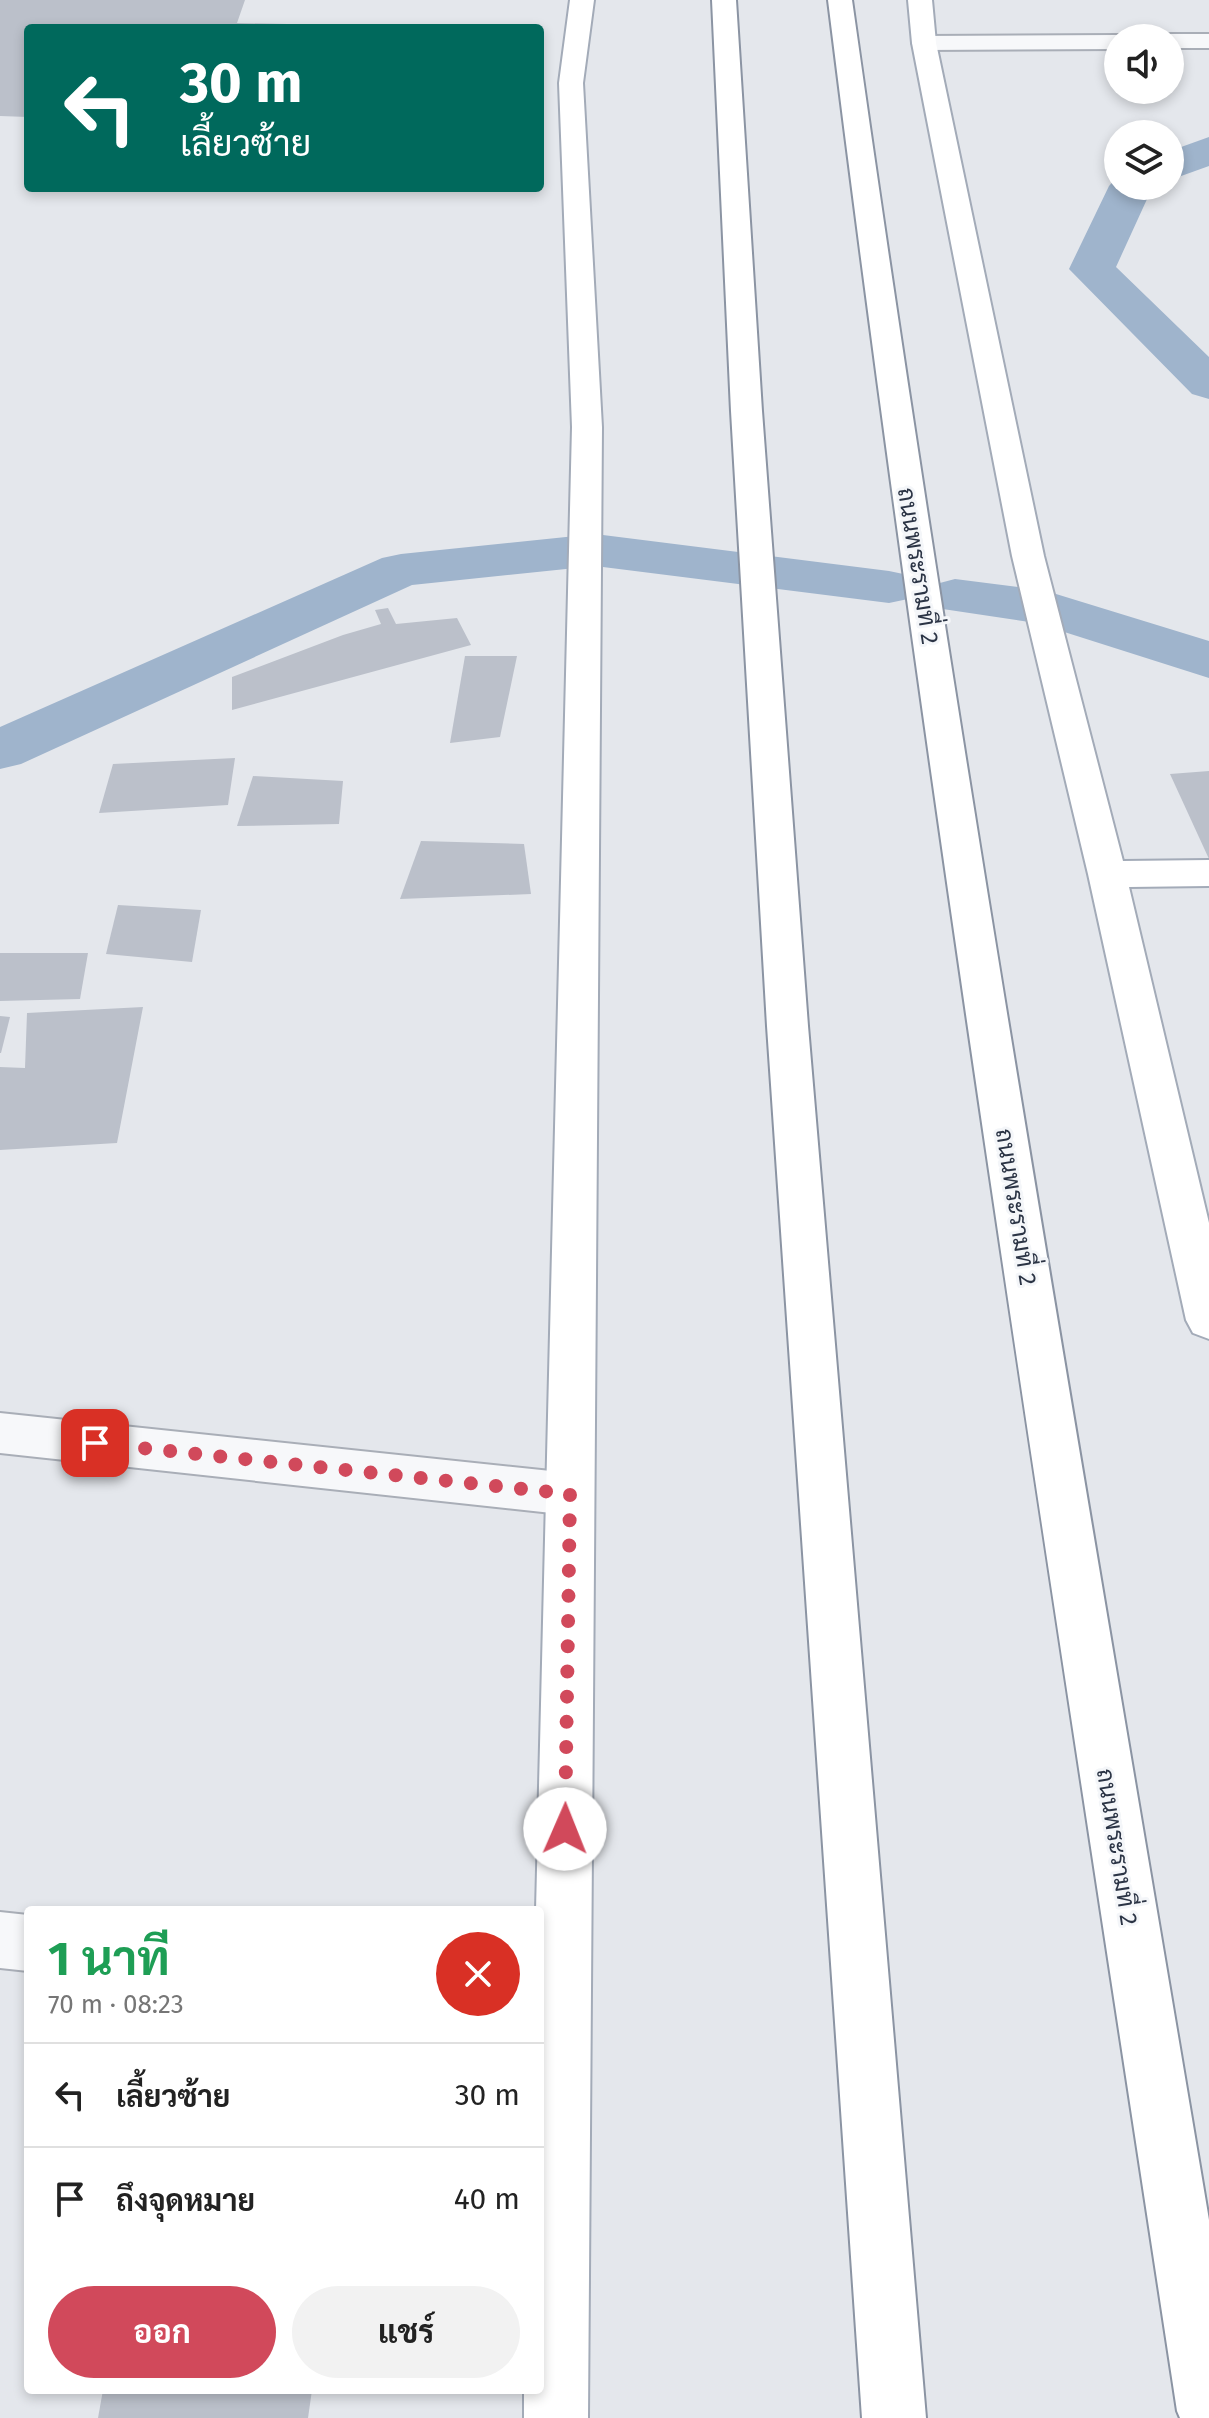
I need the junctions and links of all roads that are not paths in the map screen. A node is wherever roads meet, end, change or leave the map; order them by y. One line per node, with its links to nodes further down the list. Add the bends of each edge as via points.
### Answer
1 (582, 0): 13 (main road, via 571,83 587,427)
2 (724, 0): 19 (main road, via 761,647)
3 (840, 0): 17 (main road, ถนนพระรามที่ 2, via 935,682)
4 (920, 0): 8 (main road)
5 (1184, 41): 6 (street)
6 (1209, 41)
7 (1104, 42): 8 (street)
8 (924, 43): 10 (main road, via 1028,556)
9 (1209, 873): 10 (main road)
10 (1107, 874): 11 (main road)
11 (1209, 1320)
12 (0, 1433): 13 (street)
13 (570, 1494): 16 (main road)
14 (0, 1940): 15 (street)
15 (24, 1943)
16 (551, 2010): 18 (main road)
17 (1209, 2411)
18 (556, 2418)
19 (894, 2418)

